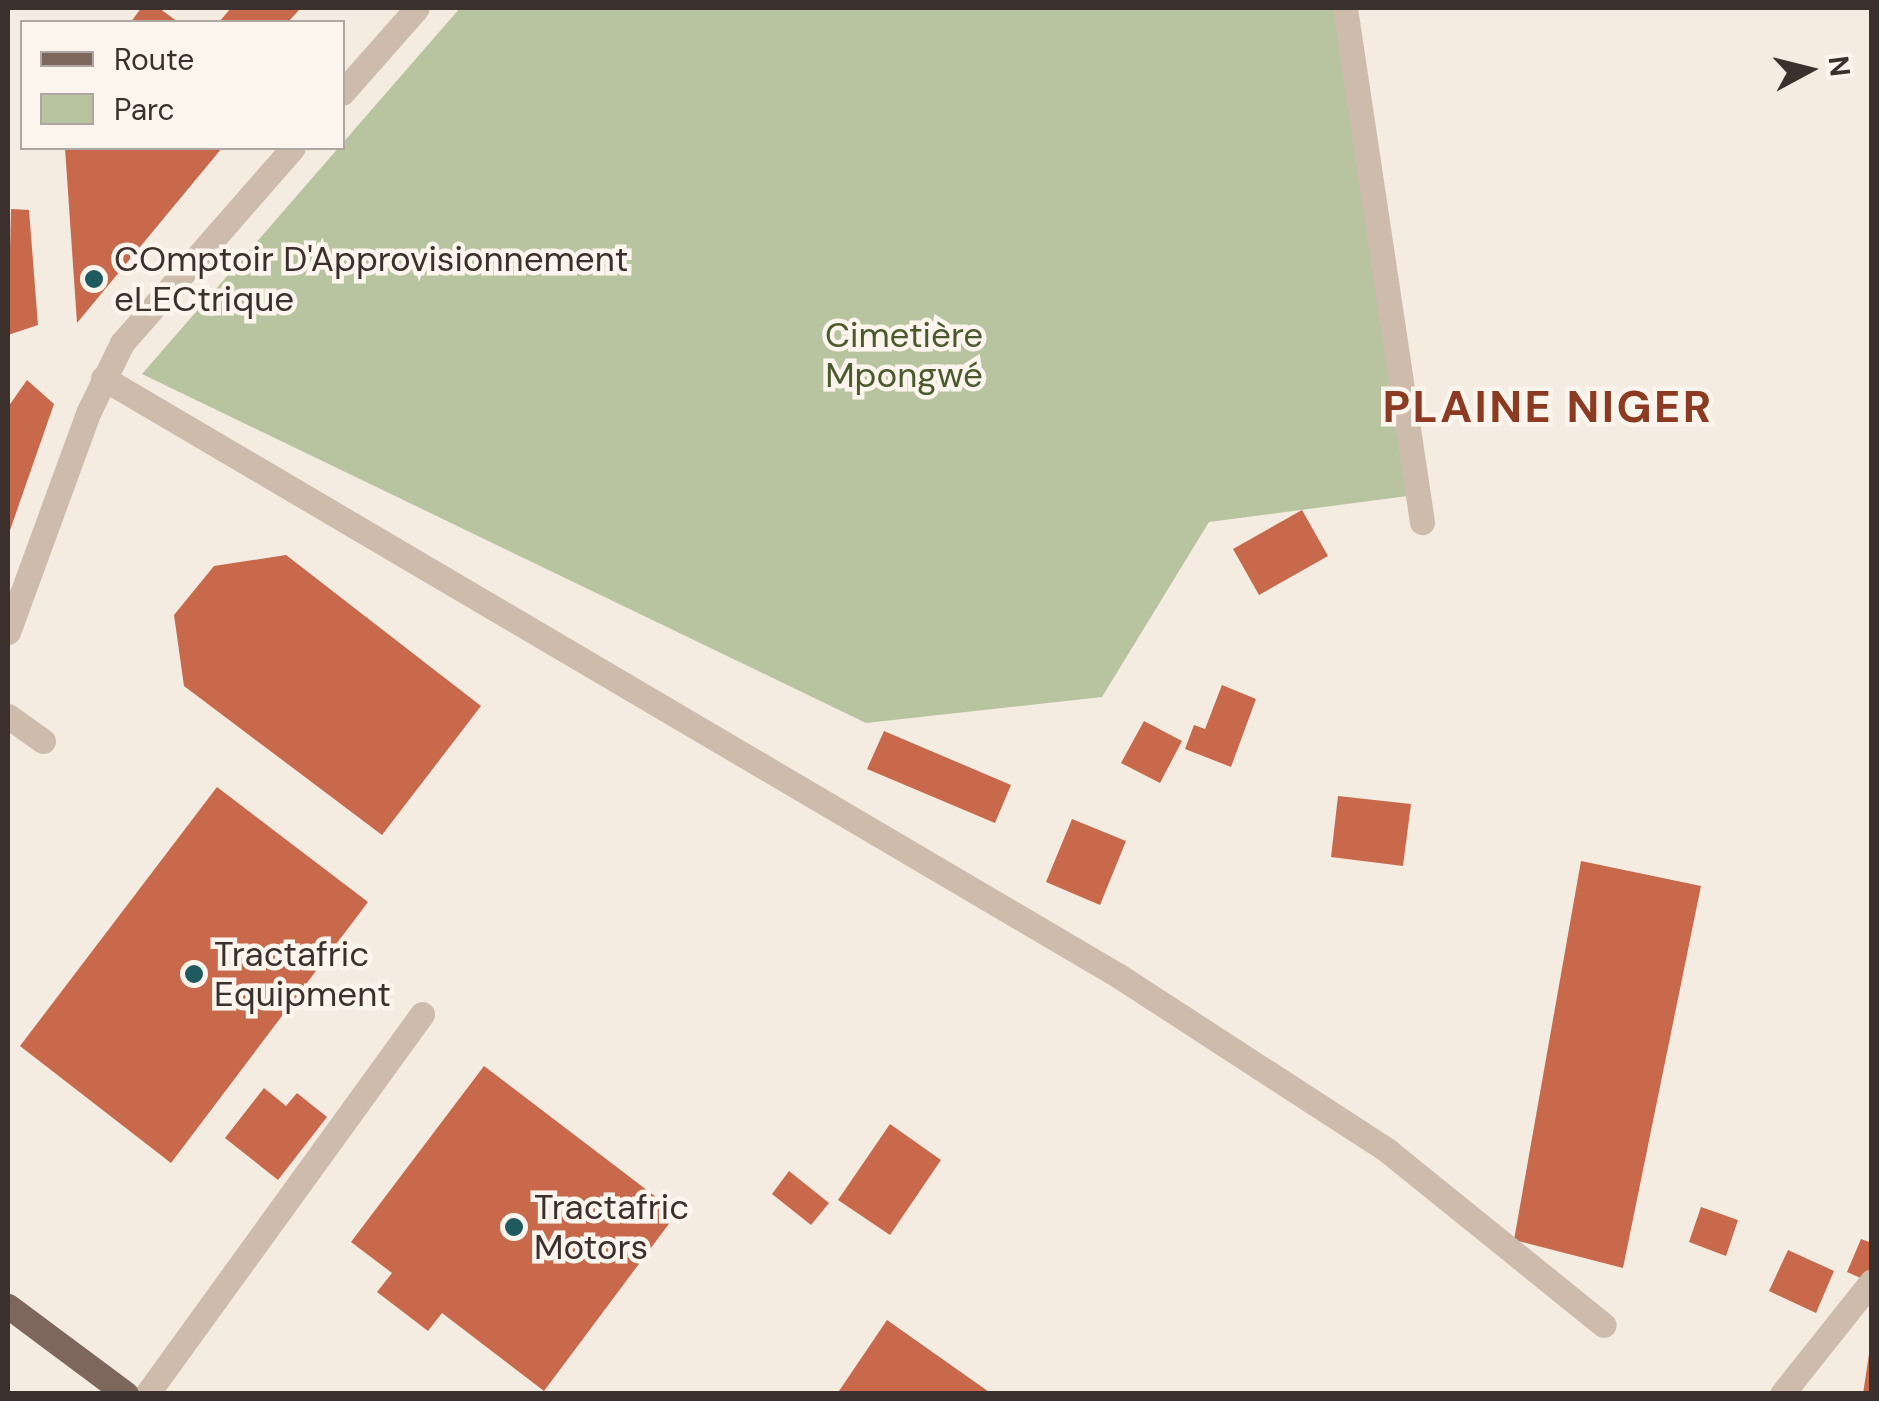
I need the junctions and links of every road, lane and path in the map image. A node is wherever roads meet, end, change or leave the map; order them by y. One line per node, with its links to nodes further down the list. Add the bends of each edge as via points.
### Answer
1 (417, 8): 3 (street)
2 (1346, 8): 6 (street)
3 (345, 90)
4 (291, 150): 5 (street, via 122,344)
5 (103, 378): 7 (street); 13 (street, via 1119,976 1388,1151)
6 (1422, 522)
7 (8, 632)
8 (8, 716): 9 (street)
9 (43, 741)
10 (422, 1014): 15 (street)
11 (1872, 1281): 16 (street)
12 (8, 1306): 14 (main road)
13 (1604, 1325)
14 (126, 1394)
15 (148, 1394)
16 (1782, 1394)

